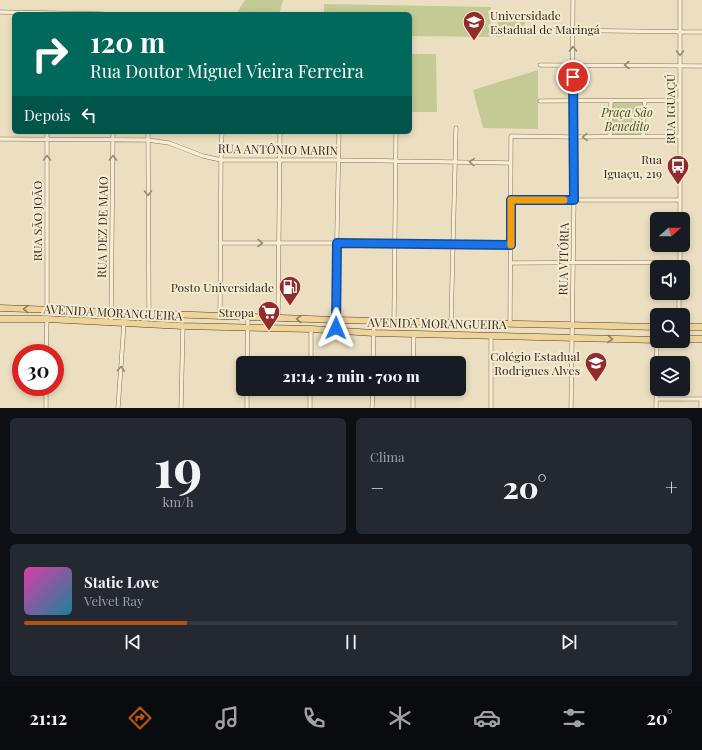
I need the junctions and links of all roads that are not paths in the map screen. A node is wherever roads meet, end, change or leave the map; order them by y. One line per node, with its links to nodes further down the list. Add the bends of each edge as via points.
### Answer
1 (573, 0): 6 (street, RUA VITÓRIA)
2 (680, 0): 7 (street, RUA IGUAÇÚ)
3 (0, 12): 4 (street)
4 (12, 12)
5 (540, 30): 6 (street)
6 (572, 30): 7 (street); 10 (street, RUA VITÓRIA, one-way to 6)
7 (680, 32): 8 (street); 11 (street, RUA IGUAÇÚ, one-way to 11)
8 (702, 32)
9 (540, 65): 10 (street)
10 (573, 65): 11 (street, one-way to 10); 13 (street, RUA VITÓRIA)
11 (680, 66): 12 (street); 15 (street, RUA IGUAÇÚ)
12 (702, 66)
13 (572, 100): 16 (street); 17 (street); 29 (street, RUA VITÓRIA)
14 (645, 100): 15 (street); 17 (street); 27 (street)
15 (680, 100): 28 (street, RUA IGUAÇÚ)
16 (540, 101)
17 (611, 101): 26 (street)
18 (456, 128): 38 (street)
19 (47, 134): 31 (street, RUA SÃO JOÃO)
20 (113, 134): 32 (street, RUA DEZ DE MAIO)
21 (148, 134): 33 (street)
22 (222, 134): 34 (street)
23 (280, 134): 35 (street)
24 (339, 134): 36 (street)
25 (396, 134): 37 (street)
26 (610, 136): 27 (street); 29 (street, one-way to 29)
27 (644, 136): 28 (street)
28 (680, 136): 42 (street, RUA IGUAÇÚ)
29 (573, 137): 39 (street, via 511,136); 41 (street, RUA VITÓRIA)
30 (0, 139): 31 (street, RUA ANTÔNIO MARIN)
31 (47, 139): 32 (street, RUA ANTÔNIO MARIN); 54 (street, RUA SÃO JOÃO, one-way to 31)
32 (113, 140): 33 (street, RUA ANTÔNIO MARIN); 55 (street, RUA DEZ DE MAIO, one-way to 32)
33 (148, 140): 34 (street, RUA ANTÔNIO MARIN, via 169,143); 56 (street, one-way to 56)
34 (221, 160): 35 (street, RUA ANTÔNIO MARIN); 44 (street)
35 (279, 160): 36 (street, RUA ANTÔNIO MARIN); 45 (street)
36 (338, 160): 37 (street, RUA ANTÔNIO MARIN); 46 (street)
37 (396, 161): 38 (street, RUA ANTÔNIO MARIN); 47 (street)
38 (454, 162): 39 (street, RUA ANTÔNIO MARIN, one-way to 38); 48 (street)
39 (511, 163): 40 (street)
40 (511, 200): 41 (street); 49 (street)
41 (574, 200): 42 (street); 52 (street, RUA VITÓRIA)
42 (680, 200): 43 (street, RUA IGUAÇÚ)
43 (680, 212)
44 (220, 243): 45 (street, one-way to 45); 57 (street)
45 (278, 243): 46 (street); 59 (street)
46 (337, 243): 47 (street); 62 (street)
47 (394, 243): 48 (street); 64 (street)
48 (453, 245): 49 (street); 67 (street)
49 (511, 245): 50 (street)
50 (510, 263): 52 (street); 68 (street)
51 (650, 263): 52 (street)
52 (573, 264): 70 (street, RUA VITÓRIA)
53 (0, 308): 54 (main road, AVENIDA MORANGUEIRA, one-way to 53)
54 (47, 309): 55 (main road, AVENIDA MORANGUEIRA)
55 (111, 311): 56 (main road, AVENIDA MORANGUEIRA); 65 (street, RUA DEZ DE MAIO)
56 (149, 313): 57 (main road, AVENIDA MORANGUEIRA)
57 (220, 316): 58 (main road, AVENIDA MORANGUEIRA)
58 (248, 317): 59 (main road, AVENIDA MORANGUEIRA); 73 (street)
59 (278, 318): 62 (main road, AVENIDA MORANGUEIRA, one-way to 59)
60 (0, 319): 61 (main road, AVENIDA MORANGUEIRA)
61 (47, 319): 65 (main road, AVENIDA MORANGUEIRA); 84 (street)
62 (336, 320): 63 (main road, AVENIDA MORANGUEIRA); 76 (street)
63 (374, 321): 64 (main road, AVENIDA MORANGUEIRA); 77 (street)
64 (394, 321): 67 (main road, AVENIDA MORANGUEIRA)
65 (111, 323): 66 (main road, AVENIDA MORANGUEIRA)
66 (124, 323): 69 (main road, AVENIDA MORANGUEIRA); 98 (street, one-way to 66)
67 (451, 323): 68 (main road, AVENIDA MORANGUEIRA)
68 (510, 324): 70 (main road, AVENIDA MORANGUEIRA)
69 (183, 326): 73 (main road, AVENIDA MORANGUEIRA); 99 (street)
70 (571, 326): 71 (main road, AVENIDA MORANGUEIRA); 80 (street, RUA VITÓRIA)
71 (650, 327)
72 (690, 327): 74 (main road)
73 (247, 328): 75 (main road, AVENIDA MORANGUEIRA); 86 (street)
74 (702, 328)
75 (311, 329): 76 (main road, AVENIDA MORANGUEIRA); 87 (street)
76 (336, 331): 77 (main road, AVENIDA MORANGUEIRA)
77 (374, 333): 78 (main road, AVENIDA MORANGUEIRA); 88 (street)
78 (414, 333): 79 (main road, AVENIDA MORANGUEIRA); 89 (street)
79 (491, 335): 80 (main road, AVENIDA MORANGUEIRA); 104 (street)
80 (571, 338): 83 (main road, AVENIDA MORANGUEIRA, one-way to 83); 105 (street, RUA VITÓRIA)
81 (690, 339): 82 (main road)
82 (702, 339)
83 (650, 340)
84 (46, 344)
85 (657, 348): 95 (street)
86 (247, 356)
87 (311, 356)
88 (373, 356)
89 (413, 356)
90 (46, 396): 97 (street)
91 (247, 396): 100 (street)
92 (310, 396): 101 (street)
93 (373, 396): 102 (street)
94 (413, 396): 103 (street)
95 (656, 399): 96 (street); 106 (street)
96 (701, 399): 107 (street)
97 (46, 408)
98 (118, 408)
99 (181, 408)
100 (246, 408)
101 (310, 408)
102 (372, 408)
103 (412, 408)
104 (491, 408)
105 (571, 408)
106 (656, 408)
107 (701, 408)

